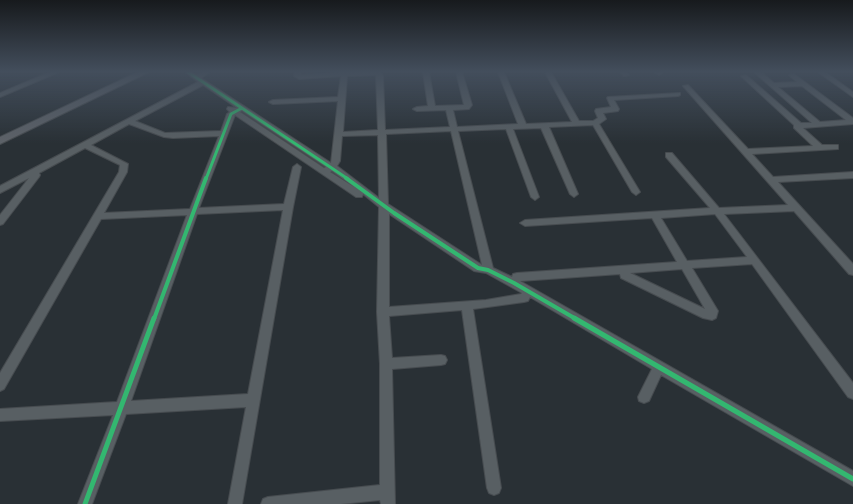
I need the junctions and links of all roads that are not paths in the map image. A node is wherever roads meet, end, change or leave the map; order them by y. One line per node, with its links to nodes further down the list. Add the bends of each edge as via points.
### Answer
1 (85, 96): 35 (street)
2 (96, 96): 36 (street)
3 (176, 96): 22 (street)
4 (218, 96): 21 (street)
5 (342, 96): 16 (street)
6 (380, 96): 33 (street)
7 (430, 96): 20 (street)
8 (465, 96): 18 (street, via 468,105 466,107)
9 (511, 96): 30 (street)
10 (561, 96): 25 (street)
11 (652, 96): 24 (street, via 610,98 615,109 600,111 602,118)
12 (695, 96): 40 (street)
13 (766, 96): 28 (street)
14 (784, 96): 26 (street)
15 (818, 96): 23 (street)
16 (342, 99): 17 (street); 34 (street)
17 (273, 102)
18 (450, 108): 20 (street); 31 (street)
19 (417, 109): 20 (street)
20 (432, 109)
21 (239, 110): 32 (street, via 231,114); 43 (street)
22 (130, 122): 32 (street, via 164,135); 37 (street)
23 (853, 122): 26 (street)
24 (596, 123): 25 (street); 48 (street)
25 (577, 124): 27 (street)
26 (818, 124): 28 (street)
27 (544, 125): 30 (street); 49 (street)
28 (798, 125): 39 (street, via 797,127)
29 (509, 126): 30 (street); 31 (street); 50 (street)
30 (523, 126)
31 (454, 129): 33 (street); 62 (street)
32 (223, 133): 55 (street)
33 (381, 133): 34 (street); 53 (street)
34 (340, 134): 43 (street, via 336,161)
35 (0, 136)
36 (0, 141)
37 (86, 146): 44 (street); 56 (street, via 124,164 123,172)
38 (835, 146): 39 (street)
39 (819, 147): 40 (street)
40 (746, 152): 46 (street)
41 (669, 155): 54 (street)
42 (297, 167): 51 (street)
43 (328, 169): 53 (street)
44 (34, 173): 47 (street); 58 (street, via 36,174)
45 (853, 175): 46 (street)
46 (771, 180): 52 (street)
47 (0, 190)
48 (636, 192)
49 (574, 194)
50 (535, 197)
51 (288, 207): 55 (street); 75 (street)
52 (797, 208): 54 (street); 64 (street)
53 (387, 210): 62 (street, via 478,268); 68 (street)
54 (717, 211): 57 (street); 60 (street)
55 (193, 212): 56 (street); 76 (street)
56 (97, 216): 72 (street)
57 (656, 216): 59 (street); 61 (street)
58 (0, 222)
59 (524, 223)
60 (755, 260): 61 (street); 73 (street)
61 (684, 265): 63 (street); 63 (street, via 712,315 707,315 625,275)
62 (488, 270): 65 (street)
63 (624, 270): 65 (street, via 517,277)
64 (853, 271)
65 (514, 283): 66 (street)
66 (528, 291): 67 (street, via 524,298); 71 (street)
67 (467, 306): 68 (street); 79 (street)
68 (383, 312): 70 (street)
69 (441, 360): 70 (street)
70 (386, 364): 80 (street)
71 (659, 367): 74 (street); 78 (street)
72 (0, 385)
73 (853, 393)
74 (644, 397)
75 (253, 400): 76 (street); 82 (street)
76 (122, 407): 77 (street); 81 (street)
77 (0, 415)
78 (853, 479)
79 (494, 488)
80 (387, 498): 83 (street)
81 (85, 504)
82 (235, 504)
83 (268, 504)

